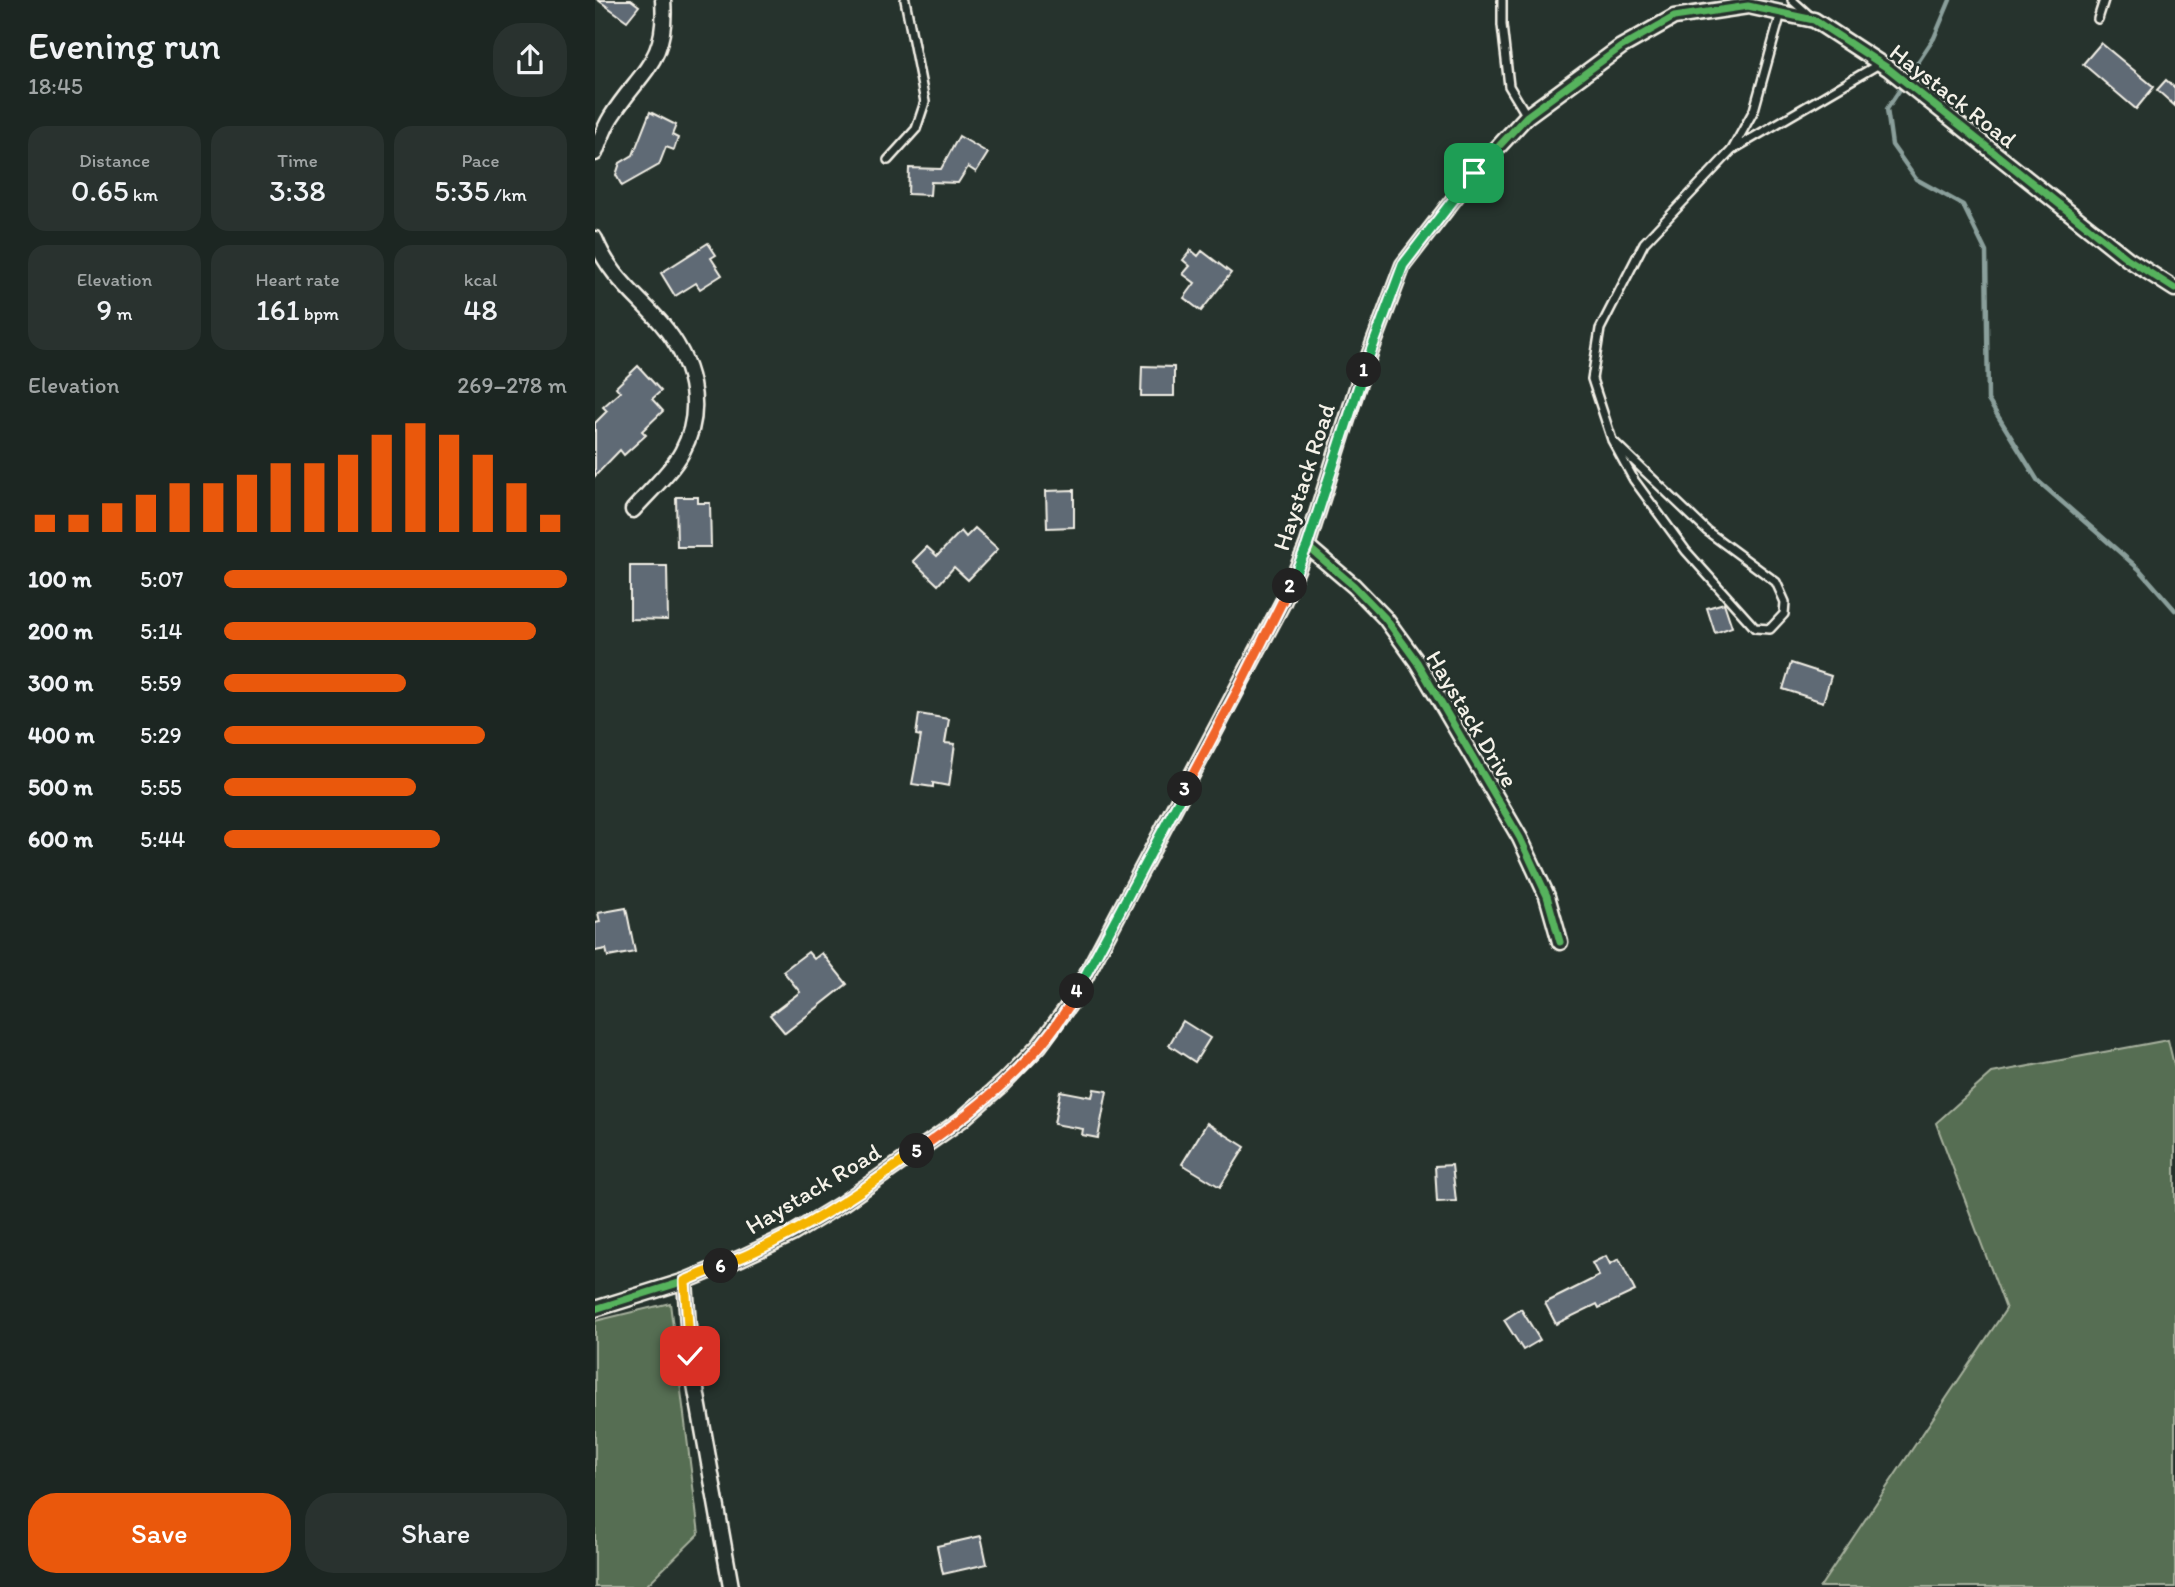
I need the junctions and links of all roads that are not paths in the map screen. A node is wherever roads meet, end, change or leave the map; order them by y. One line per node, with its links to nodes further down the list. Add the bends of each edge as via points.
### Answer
1 (663, 0): 12 (street, via 665,22 655,61 611,118)
2 (905, 0): 13 (lane, via 925,102 916,129)
3 (1501, 0): 10 (lane, via 1509,86)
4 (1792, 0): 8 (lane)
5 (2104, 0): 7 (lane)
6 (1781, 13): 8 (street, Haystack Road); 10 (street, Haystack Road, via 1748,6 1674,17 1621,47); 11 (lane, via 1754,110)
7 (2098, 19)
8 (1814, 20): 9 (street, Haystack Road)
9 (1885, 66): 11 (lane); 15 (street, Haystack Road, via 2128,259)
10 (1527, 116): 18 (street, Haystack Road, via 1474,173 1403,265 1357,388)
11 (1732, 150): 16 (lane, via 1644,243 1600,329 1592,379)
12 (595, 153)
13 (888, 160)
14 (595, 239): 17 (street, via 602,258 683,354 695,388 693,422 682,453)
15 (2175, 289)
16 (1612, 440): 16 (lane, via 1634,480 1686,551 1755,628 1770,629 1784,614 1785,602 1776,582 1707,531)
17 (633, 510)
18 (1307, 546): 19 (street, Haystack Drive, via 1385,618 1417,662 1520,838 1547,896); 20 (street, Haystack Road, via 1247,673 1074,998 1039,1046 961,1120 843,1203 792,1234)
19 (1560, 942)
20 (685, 1281): 21 (street, Haystack Road); 22 (street, via 690,1356)
21 (595, 1309)
22 (728, 1584)

